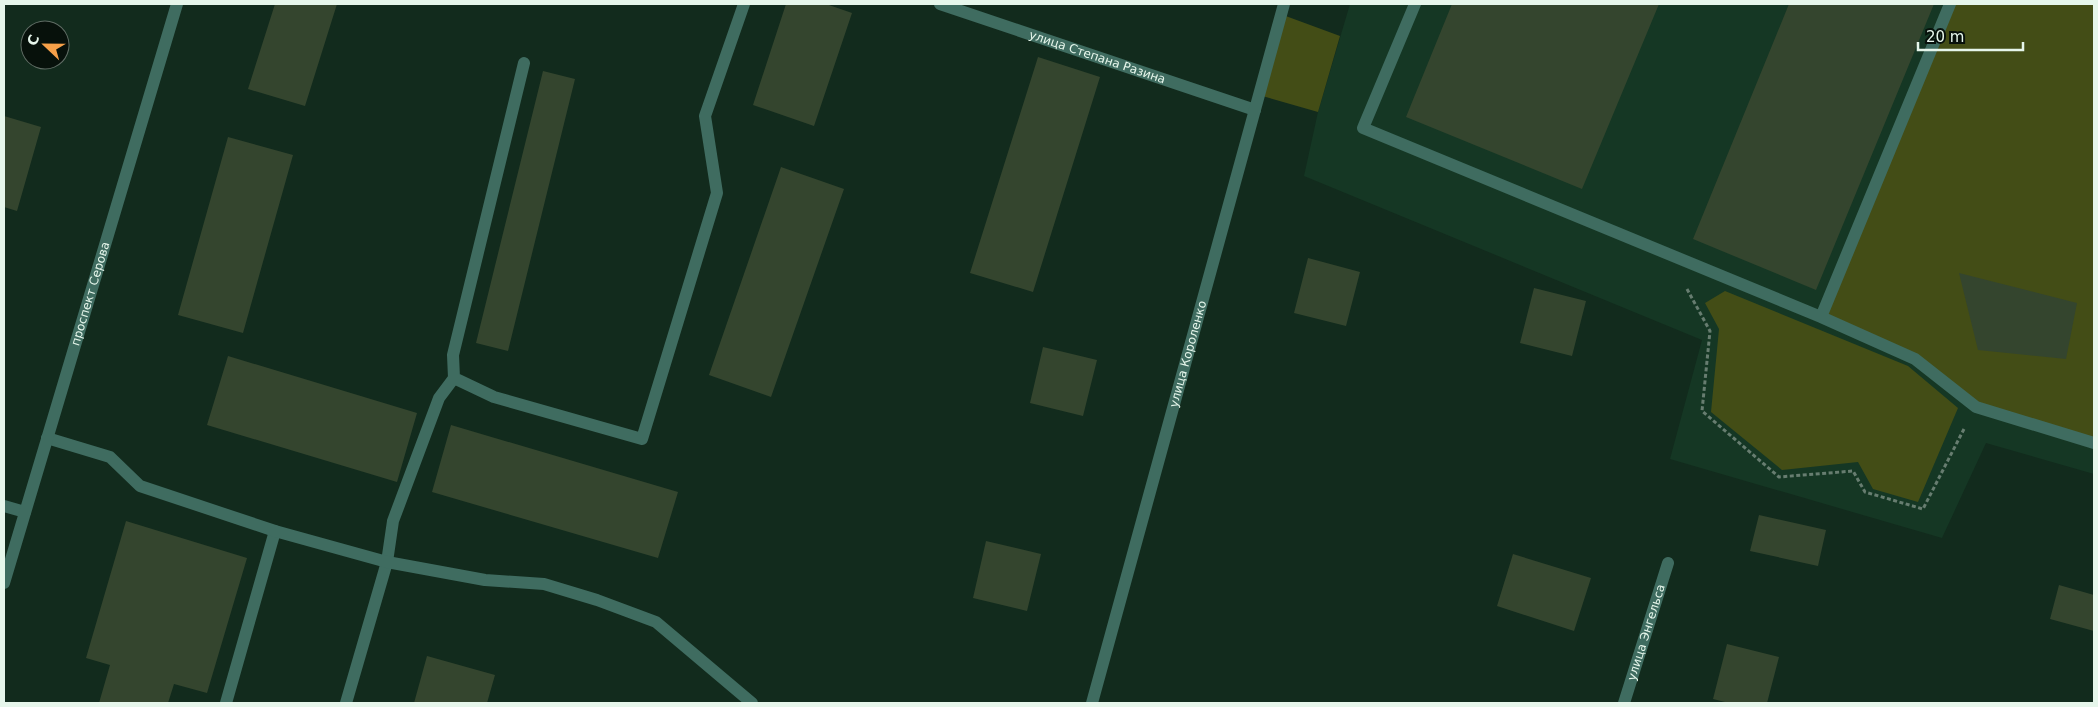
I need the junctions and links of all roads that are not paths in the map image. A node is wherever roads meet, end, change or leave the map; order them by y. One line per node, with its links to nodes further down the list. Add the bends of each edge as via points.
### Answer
1 (177, 4): 11 (street, проспект Серова)
2 (744, 4): 10 (street, via 705,116 717,193 642,439 494,397)
3 (940, 4): 8 (street, улица Степана Разина)
4 (1284, 4): 8 (street, улица Короленко)
5 (1415, 4): 9 (street, via 1363,128)
6 (1950, 4): 9 (street)
7 (524, 63): 10 (street, via 453,355)
8 (1255, 110): 22 (street, улица Короленко)
9 (1821, 317): 12 (street, via 1915,359 1976,407)
10 (454, 378): 16 (street, via 439,398 393,520)
11 (47, 438): 14 (street, проспект Серова); 15 (street, via 110,457 140,486)
12 (2094, 443)
13 (4, 506): 14 (street)
14 (25, 512): 18 (street, проспект Серова)
15 (275, 531): 16 (street); 19 (street)
16 (387, 562): 20 (street); 21 (street, via 485,580 544,584 656,622)
17 (1668, 563): 23 (street, улица Энгельса)
18 (4, 583)
19 (226, 703)
20 (346, 703)
21 (752, 703)
22 (1092, 703)
23 (1624, 703)

